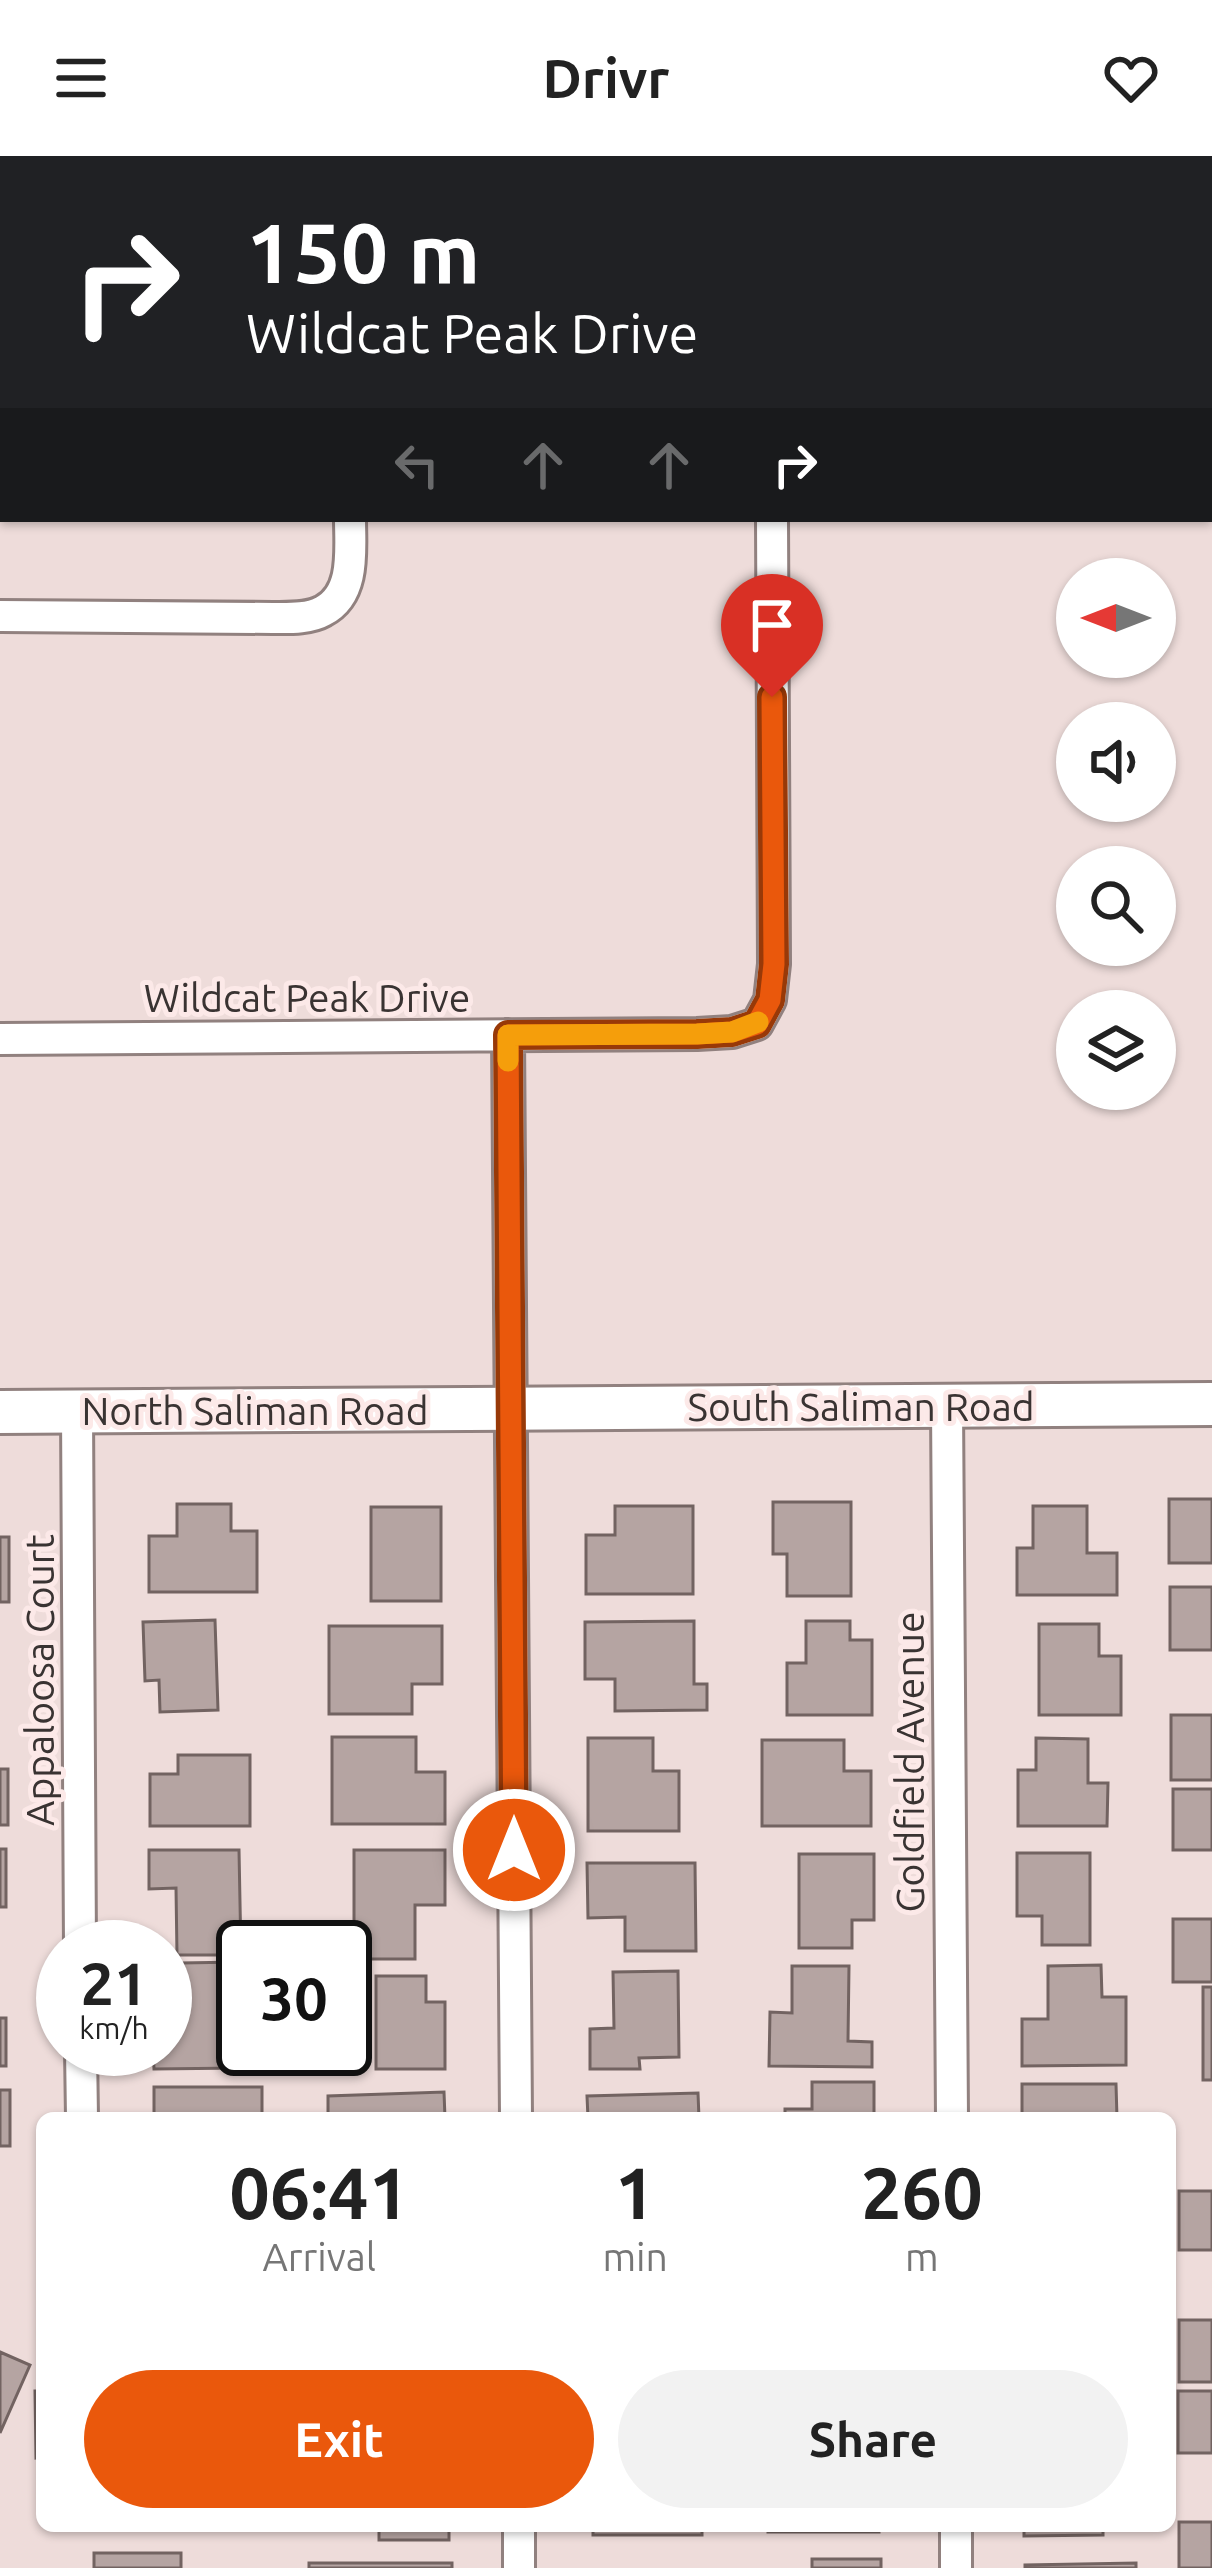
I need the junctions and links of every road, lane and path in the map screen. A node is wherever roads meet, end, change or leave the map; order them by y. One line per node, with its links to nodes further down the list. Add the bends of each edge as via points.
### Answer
1 (350, 522): 3 (street, via 345,586 324,611 273,618)
2 (772, 522): 4 (street, Wildcat Peak Drive, via 770,1000 757,1024 732,1032)
3 (0, 616)
4 (508, 1035): 5 (street, Wildcat Peak Drive); 8 (street)
5 (0, 1039)
6 (1212, 1405): 7 (main road, South Saliman Road)
7 (947, 1406): 8 (main road, South Saliman Road); 15 (street, Goldfield Avenue)
8 (511, 1410): 10 (main road, North Saliman Road); 14 (street)
9 (0, 1412): 10 (main road, North Saliman Road)
10 (77, 1412): 11 (street, Appaloosa Court)
11 (80, 1920)
12 (81, 2076): 13 (street)
13 (82, 2112)
14 (516, 2112)
15 (952, 2112)
16 (519, 2532): 18 (street)
17 (956, 2532): 19 (street)
18 (519, 2568)
19 (956, 2568)

